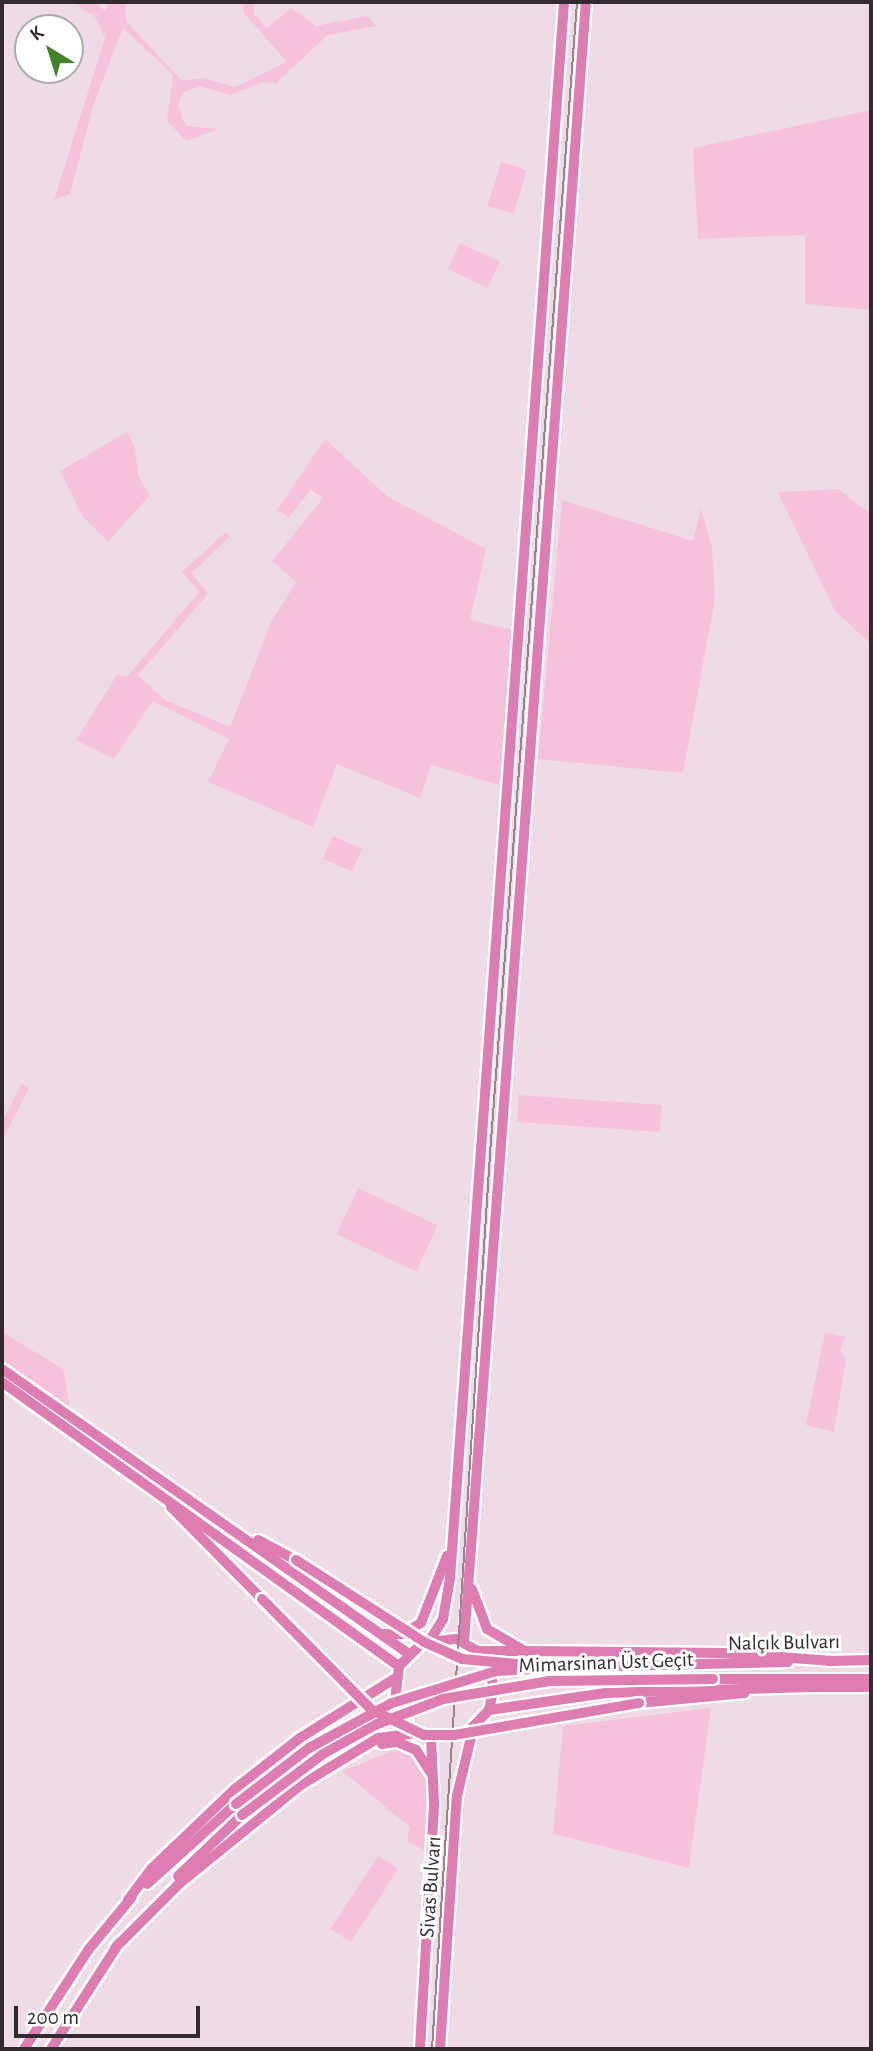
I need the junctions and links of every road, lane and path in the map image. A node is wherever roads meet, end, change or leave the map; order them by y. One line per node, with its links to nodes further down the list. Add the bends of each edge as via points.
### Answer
1 (564, 2): 7 (highway)
2 (586, 2): 8 (highway)
3 (2, 1369): 6 (highway)
4 (2, 1382): 5 (highway)
5 (152, 1488): 17 (highway); 22 (highway, bridge, via 372,1710 424,1735 492,1730 639,1703)
6 (221, 1521): 9 (highway); 18 (highway, bridge, via 296,1560 407,1632 452,1655)
7 (451, 1544): 9 (highway, via 421,1623 402,1634); 10 (highway, via 445,1613)
8 (471, 1550): 11 (highway); 13 (highway, via 472,1592 481,1621 502,1642)
9 (382, 1634): 14 (highway)
10 (430, 1640): 11 (highway); 14 (highway)
11 (464, 1642): 12 (highway)
12 (478, 1651): 13 (highway); 24 (highway, via 494,1685)
13 (528, 1651): 16 (highway, via 725,1653)
14 (408, 1653): 17 (highway)
15 (871, 1660): 16 (highway, Nalçık Bulvarı)
16 (833, 1661): 18 (highway, Nalçık Bulvarı)
17 (399, 1666): 19 (highway)
18 (572, 1667): 29 (highway, Mimarsinan Üst Geçit, bridge, via 496,1671 392,1703 309,1748 236,1804)
19 (394, 1679): 26 (highway, via 399,1711); 29 (highway, via 300,1738 235,1789 152,1868)
20 (713, 1679): 21 (highway, Nalçık Bulvarı); 30 (highway, Mimarsinan Üst Geçit, bridge, via 549,1681 443,1699 375,1725 323,1754 242,1815 174,1880)
21 (871, 1679)
22 (812, 1687): 23 (highway); 24 (highway, via 620,1692 530,1700)
23 (871, 1688)
24 (489, 1710): 25 (highway)
25 (473, 1729): 26 (highway, via 452,1738); 34 (highway, Sivas Bulvarı, via 457,1796)
26 (426, 1735): 27 (highway, via 378,1738); 28 (highway, Sivas Bulvarı)
27 (346, 1755): 28 (highway, via 387,1742 404,1743 424,1757); 30 (highway, via 228,1842)
28 (435, 1785): 33 (highway, Sivas Bulvarı)
29 (128, 1900): 31 (highway)
30 (115, 1948): 32 (highway)
31 (24, 2049)
32 (51, 2049)
33 (420, 2049)
34 (440, 2049)

